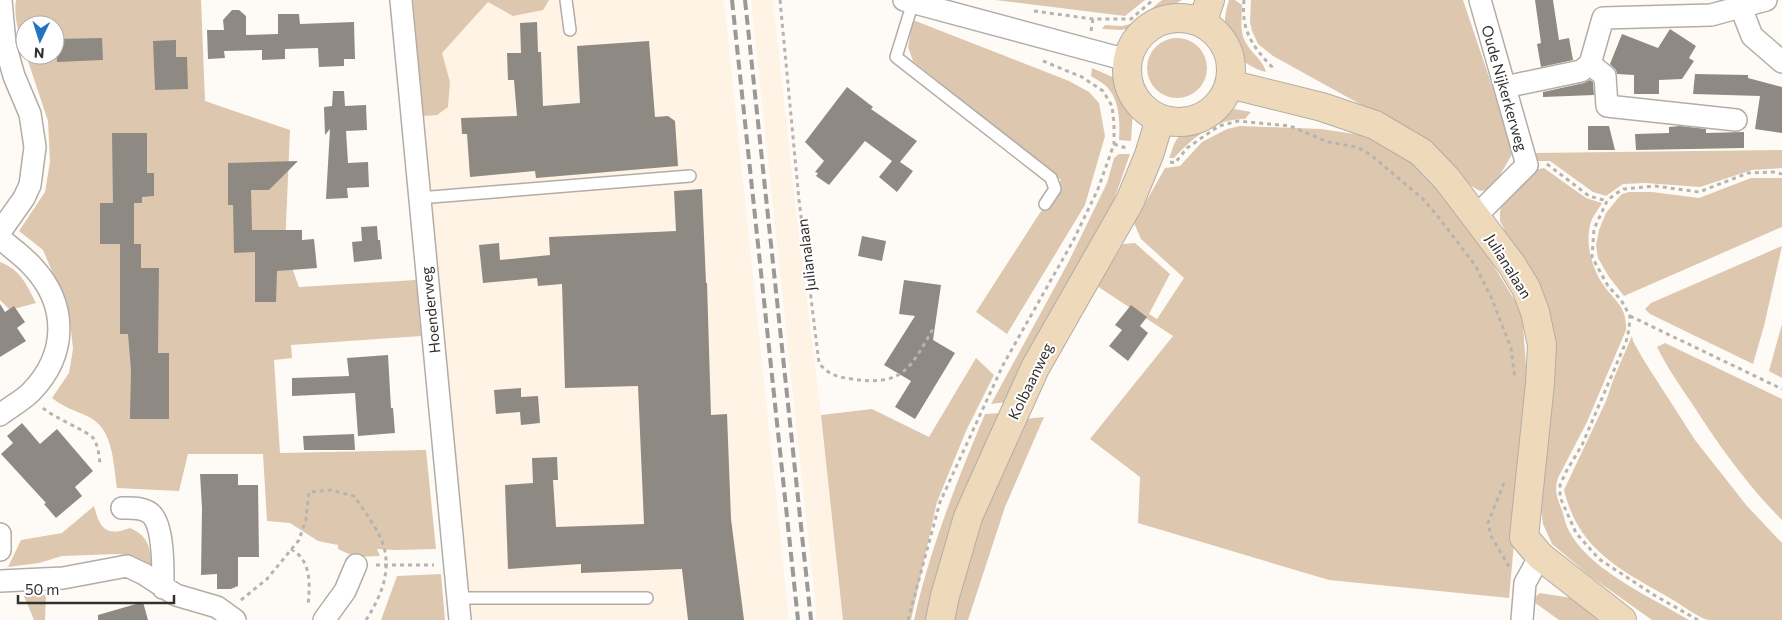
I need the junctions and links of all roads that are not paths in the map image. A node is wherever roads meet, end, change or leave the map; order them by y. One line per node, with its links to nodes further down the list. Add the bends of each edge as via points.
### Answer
1 (1, 0): 21 (street, via 5,44 30,114 35,147 30,185)
2 (401, 0): 18 (street, Hoenderweg)
3 (566, 0): 9 (lane)
4 (1480, 0): 14 (street, Oude Nijkerkerweg)
5 (1766, 0): 7 (street)
6 (909, 1): 10 (street); 19 (lane, via 896,57 1051,178 1055,189)
7 (1740, 4): 11 (street, via 1752,36); 12 (street, via 1711,15 1603,18)
8 (1206, 12): 10 (street, via 1164,19 1147,28 1134,42); 13 (street, via 1229,56)
9 (570, 30)
10 (1127, 60): 15 (street, via 1126,78 1132,95 1144,110)
11 (1782, 62)
12 (1590, 64): 14 (street, via 1581,71); 16 (street, via 1605,76 1607,106)
13 (1229, 84): 15 (street, via 1222,100 1210,113 1177,123); 20 (street, Julianalaan, via 1322,107 1375,125 1421,152)
14 (1505, 87): 20 (street, Oude Nijkerkerweg, via 1527,165)
15 (1160, 119): 36 (street, Kolbaanweg, via 1130,201 1035,368 968,517)
16 (1736, 120)
17 (690, 176): 18 (lane)
18 (419, 198): 31 (street, Hoenderweg)
19 (1045, 204)
20 (1476, 216): 27 (street, Julianalaan, via 1512,265 1536,312 1542,345 1540,383 1524,537)
21 (0, 232)
22 (0, 238): 23 (street, via 32,266 47,286 57,307 59,323 58,344 47,373 30,393)
23 (0, 415)
24 (122, 508): 30 (street, via 142,509 152,515 160,535)
25 (0, 534): 26 (street)
26 (0, 550)
27 (1540, 556): 37 (street, via 1525,583); 38 (street, Julianalaan)
28 (356, 565): 33 (street, via 346,591)
29 (0, 581): 30 (street, via 63,578 127,566)
30 (163, 588): 34 (street, via 217,607)
31 (458, 598): 32 (lane); 35 (street, Hoenderweg)
32 (647, 598)
33 (318, 616)
34 (235, 620)
35 (460, 620)
36 (940, 620)
37 (1522, 620)
38 (1622, 620)

